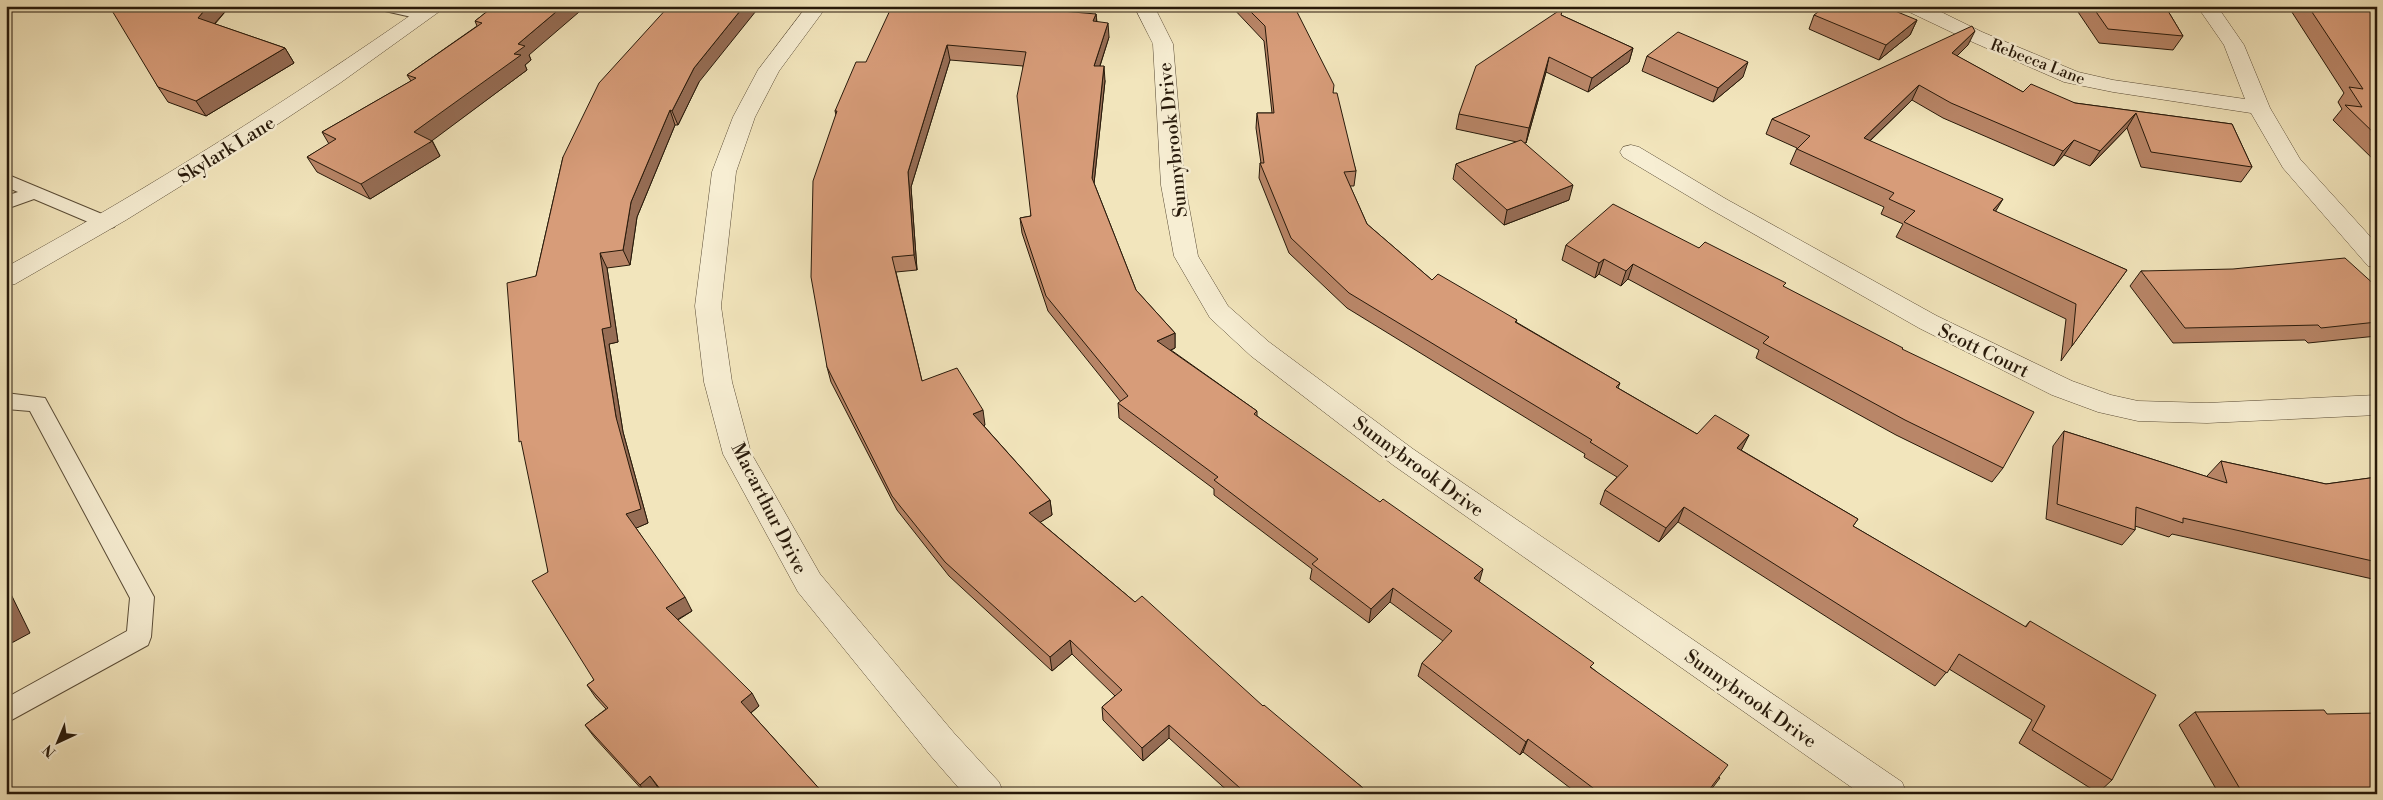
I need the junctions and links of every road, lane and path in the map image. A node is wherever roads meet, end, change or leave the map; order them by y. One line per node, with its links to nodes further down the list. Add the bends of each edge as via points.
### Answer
1 (381, 6): 6 (lane)
2 (817, 6): 18 (street, Macarthur Drive, via 769,70 744,117 724,172 708,306 718,382 737,454 809,583)
3 (1144, 6): 19 (street, Sunnybrook Drive, via 1163,44 1173,186 1186,256 1219,312 1260,349 1403,457)
4 (1912, 6): 7 (street, Rebecca Lane, via 2072,77)
5 (2207, 6): 7 (street, via 2234,45)
6 (431, 11): 12 (street, Skylark Lane, via 348,70)
7 (2259, 108): 13 (street, via 2291,163)
8 (1631, 152): 16 (street, Scott Court, via 1928,322 2062,388 2108,405 2138,411 2207,413)
9 (6, 180): 10 (lane)
10 (34, 192): 11 (lane); 12 (lane)
11 (6, 203)
12 (107, 223): 14 (street, Skylark Lane)
13 (2377, 260)
14 (6, 278)
15 (6, 401): 17 (lane, via 37,404 142,597 139,637)
16 (2377, 406)
17 (6, 711)
18 (987, 794)
19 (1890, 794)

